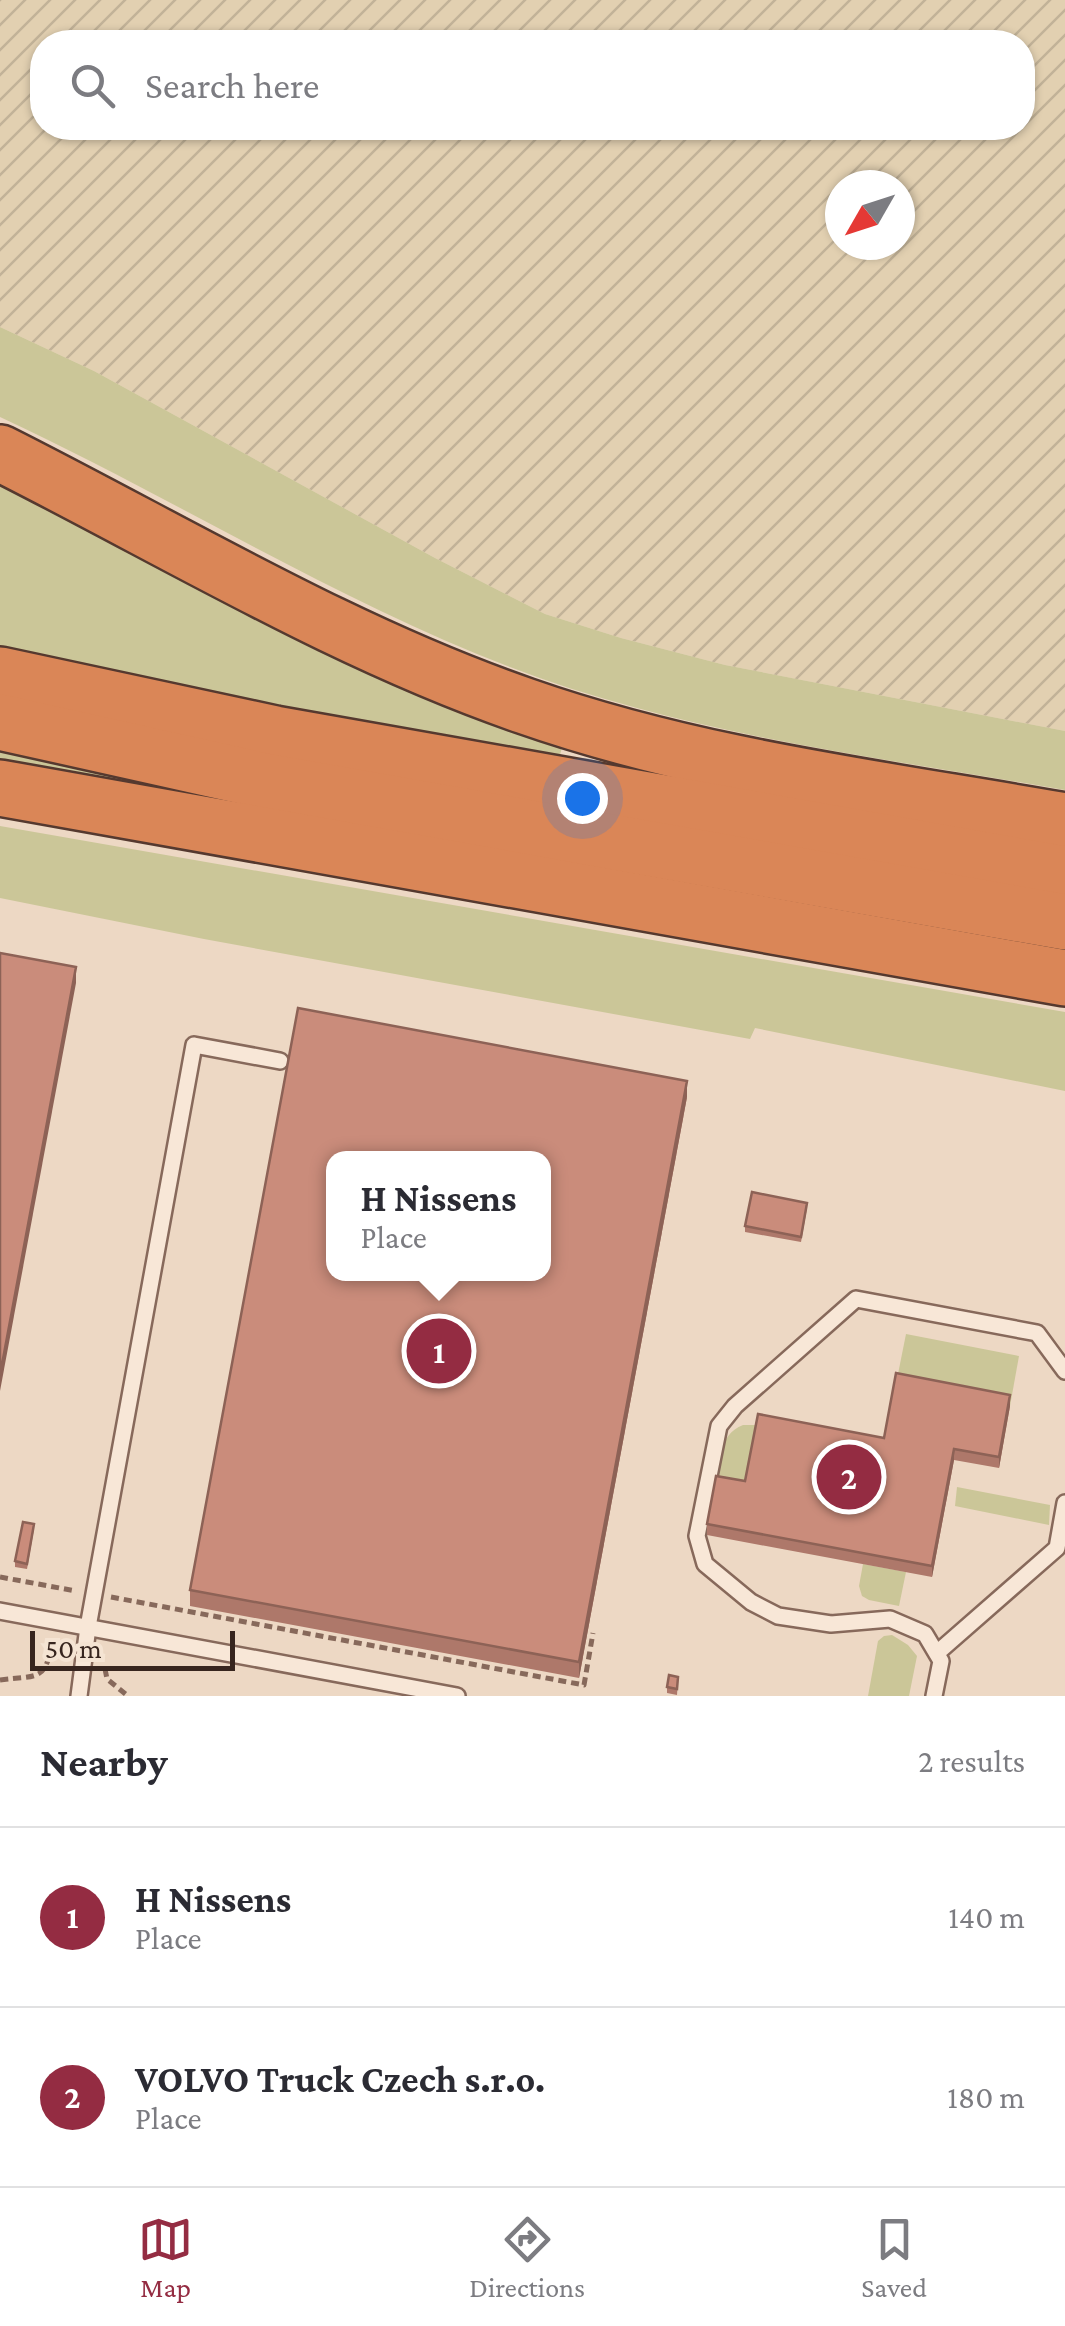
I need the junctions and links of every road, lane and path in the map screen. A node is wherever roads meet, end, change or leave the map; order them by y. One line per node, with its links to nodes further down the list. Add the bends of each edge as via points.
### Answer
1 (0, 453): 5 (highway, via 308,612 524,706 716,760)
2 (0, 676): 6 (highway, via 295,738)
3 (0, 722): 7 (highway, via 265,780)
4 (0, 788): 8 (highway)
5 (1065, 821)
6 (1065, 874)
7 (1065, 922)
8 (1065, 978)
9 (280, 1060): 13 (lane, via 194,1045)
10 (1065, 1371): 18 (lane, via 1037,1333 856,1299 719,1426 698,1536 705,1564 778,1616 831,1624 890,1619 925,1634)
11 (1065, 1503): 18 (lane, via 1057,1548)
12 (0, 1576): 13 (path)
13 (95, 1594): 15 (lane); 16 (path, via 584,1685)
14 (0, 1611): 15 (lane)
15 (88, 1627): 20 (lane); 21 (lane)
16 (593, 1633)
17 (51, 1646): 19 (path, via 40,1675)
18 (936, 1652): 22 (lane, via 941,1661)
19 (0, 1680)
20 (79, 1696)
21 (458, 1696)
22 (934, 1696)

